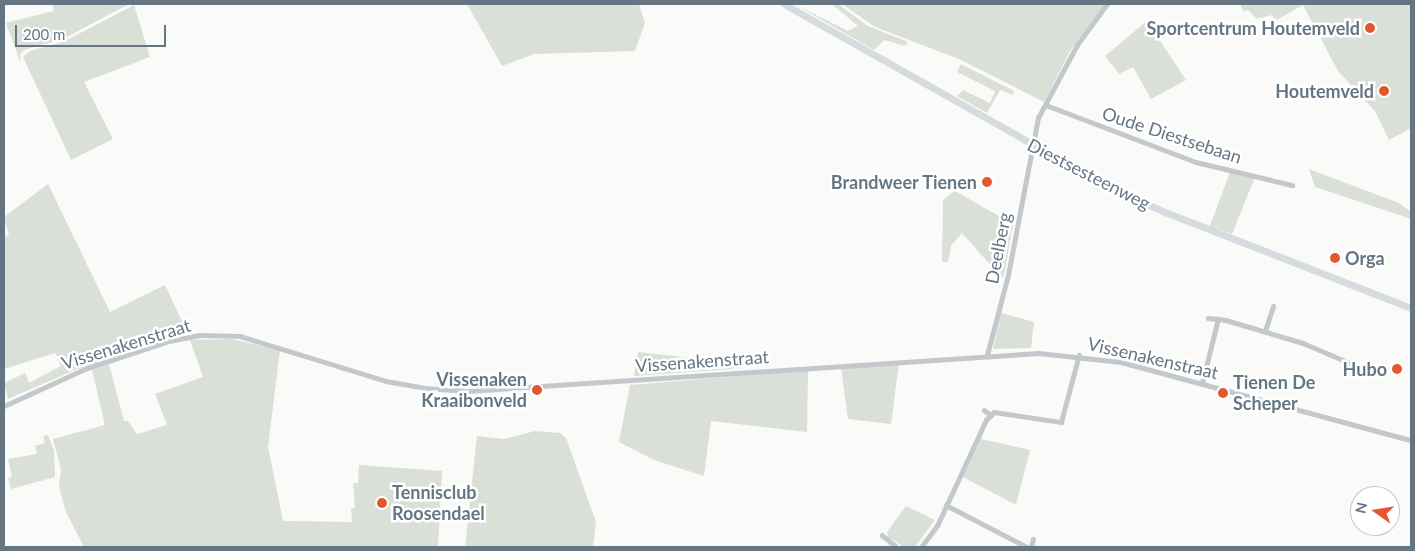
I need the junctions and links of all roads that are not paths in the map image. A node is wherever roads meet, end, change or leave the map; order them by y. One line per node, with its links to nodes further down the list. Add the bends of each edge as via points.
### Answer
1 (784, 4): 4 (main road, Diestsesteenweg)
2 (1107, 4): 3 (street, Deelberg, via 1077,45)
3 (1046, 105): 4 (street, Deelberg, via 1038,118); 5 (street, Oude Diestsebaan, via 1196,162)
4 (1034, 146): 7 (main road, Diestsesteenweg, via 1146,204); 11 (street, Deelberg, via 1008,276)
5 (1292, 185)
6 (1273, 306): 10 (street)
7 (1411, 308)
8 (1208, 318): 9 (street)
9 (1218, 319): 10 (street); 14 (street)
10 (1266, 332): 13 (street, via 1322,350)
11 (987, 354): 12 (street, Vissenakenstraat); 15 (street, Vissenakenstraat, via 468,391 424,388 376,378 258,340 199,335 169,341 85,369)
12 (1079, 355): 14 (street, Vissenakenstraat); 17 (street, via 1061,422 1001,412)
13 (1357, 366)
14 (1202, 383): 18 (street, Vissenakenstraat)
15 (4, 406)
16 (984, 410): 17 (street)
17 (991, 415): 19 (street)
18 (1411, 440)
19 (946, 505): 23 (street, via 937,526); 24 (street)
20 (882, 535): 22 (street)
21 (1033, 539): 25 (street)
22 (896, 547)
23 (921, 547)
24 (1027, 547)
25 (1031, 547)

